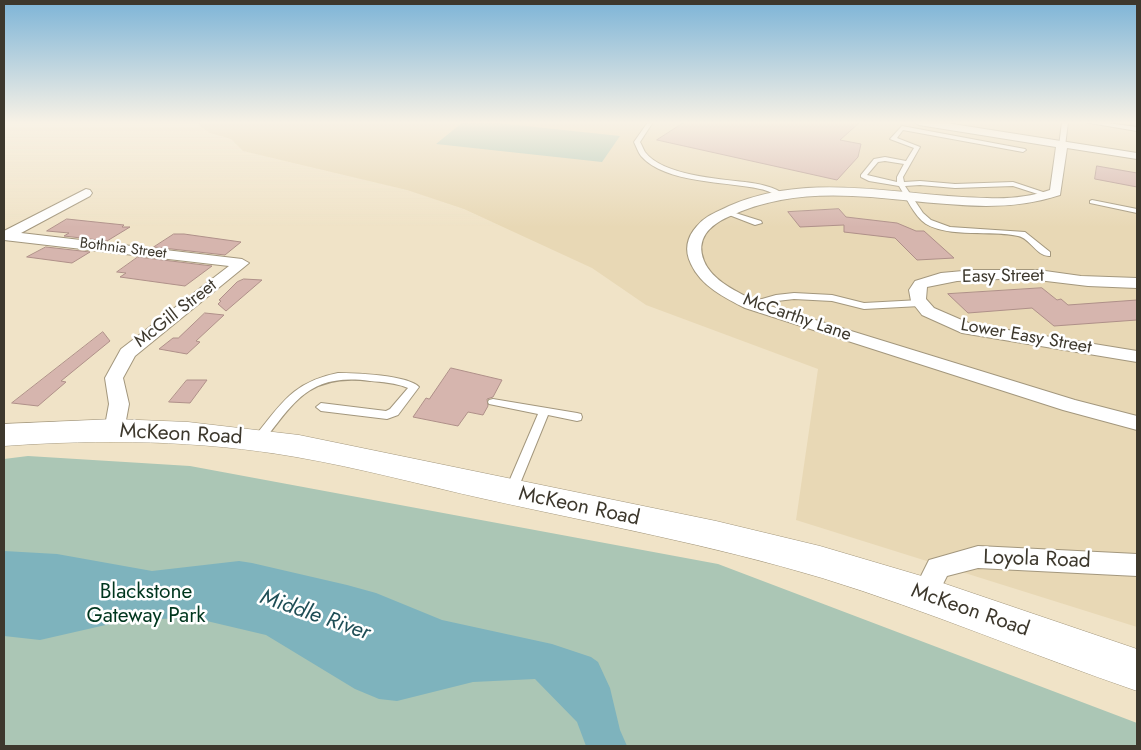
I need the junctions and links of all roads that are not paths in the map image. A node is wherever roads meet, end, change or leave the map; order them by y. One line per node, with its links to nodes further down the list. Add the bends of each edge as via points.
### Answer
1 (648, 157): 7 (lane, via 656,165 680,174 756,186)
2 (911, 157): 4 (lane)
3 (1061, 157): 8 (street, via 1056,192)
4 (907, 163): 5 (lane, via 900,177); 5 (lane, via 876,160 863,176)
5 (906, 191): 7 (street, McCarthy Lane, via 836,190); 8 (street, McCarthy Lane, via 980,203); 8 (lane, via 920,183 956,186 1013,184); 14 (lane, via 928,222 949,229 1022,234)
6 (86, 193): 13 (street)
7 (782, 195): 11 (street, McCarthy Lane)
8 (1047, 195)
9 (1092, 202): 10 (lane)
10 (1137, 211)
11 (726, 212): 12 (lane); 18 (street, McCarthy Lane, via 707,222 698,232 694,254 698,265 717,284)
12 (758, 223)
13 (4, 235): 15 (street, Bothnia Street)
14 (1047, 254)
15 (242, 263): 25 (street, McGill Street, via 126,353 114,378 119,404)
16 (1137, 283): 17 (street, Easy Street, via 1032,274 960,277 923,282 916,294)
17 (920, 303): 18 (lane, via 864,306 832,298 794,296); 19 (street, Lower Easy Street, via 945,321 968,329)
18 (751, 305): 24 (street, McCarthy Lane, via 1070,405)
19 (1137, 357)
20 (493, 402): 22 (lane)
21 (321, 407): 27 (lane, via 387,416 414,387 346,375 312,384 298,392)
22 (545, 411): 23 (lane); 28 (lane)
23 (577, 417)
24 (1137, 422)
25 (114, 431): 26 (main road, McKeon Road); 27 (main road, McKeon Road, via 180,431)
26 (4, 435)
27 (259, 439): 28 (main road, McKeon Road)
28 (511, 492): 30 (main road, McKeon Road, via 820,562)
29 (1137, 565): 30 (street, Loyola Road, via 978,557 938,568)
30 (925, 594): 31 (main road, McKeon Road)
31 (1137, 670)

